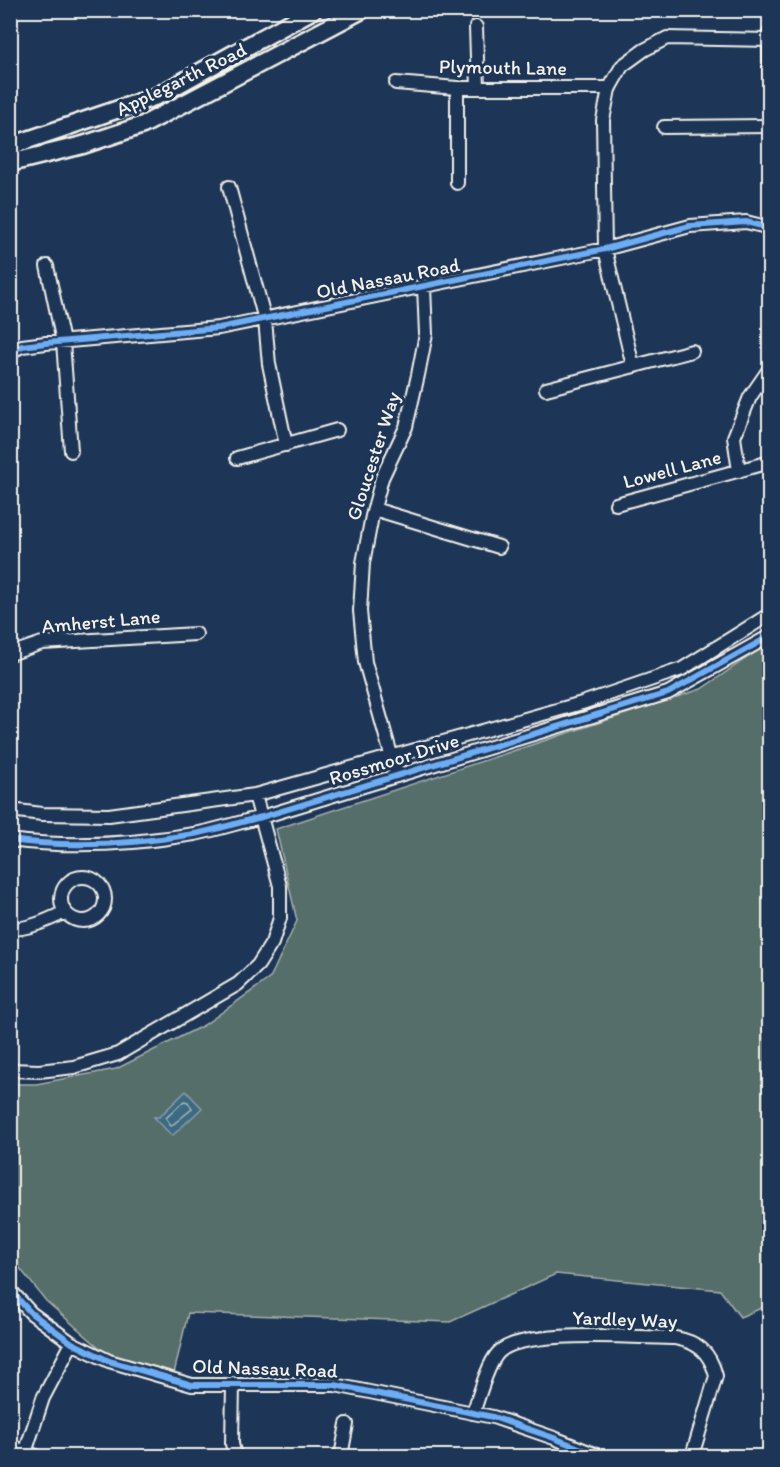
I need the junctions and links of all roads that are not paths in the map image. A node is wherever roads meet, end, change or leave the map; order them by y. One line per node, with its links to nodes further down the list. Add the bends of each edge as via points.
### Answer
1 (314, 10): 13 (main road, Applegarth Road, via 157,96)
2 (362, 10): 14 (main road, Applegarth Road, via 143,125)
3 (476, 27): 8 (street)
4 (770, 32): 5 (street)
5 (769, 40): 9 (street, via 667,38 622,66); 10 (street)
6 (396, 83): 7 (street, Plymouth Lane)
7 (457, 88): 8 (street, Plymouth Lane); 15 (street)
8 (478, 88): 9 (street, Plymouth Lane)
9 (610, 88): 18 (street, via 603,120)
10 (770, 92)
11 (770, 126): 12 (street)
12 (664, 127)
13 (10, 146)
14 (10, 163)
15 (457, 183)
16 (229, 187): 21 (street)
17 (770, 228): 18 (street, Old Nassau Road, via 746,222 690,226)
18 (605, 249): 20 (street, Old Nassau Road); 25 (street)
19 (47, 266): 22 (street)
20 (424, 287): 21 (street, Old Nassau Road); 35 (street, Gloucester Way, via 426,334 418,375 405,428 382,478)
21 (265, 320): 22 (street, Old Nassau Road); 29 (street, via 269,364)
22 (63, 342): 24 (street, Old Nassau Road, via 22,346); 30 (street)
23 (692, 351): 25 (street)
24 (10, 352)
25 (633, 366): 27 (street)
26 (770, 368): 33 (street, Lowell Lane, via 750,396 734,437)
27 (546, 389)
28 (337, 430): 29 (street)
29 (286, 444): 31 (street)
30 (71, 452)
31 (237, 459)
32 (770, 462): 33 (street, Lowell Lane)
33 (739, 471): 34 (street, Lowell Lane)
34 (616, 504)
35 (374, 509): 36 (street); 41 (street, Gloucester Way, via 363,563 360,611 365,662)
36 (499, 547)
37 (770, 614): 41 (street, Rossmoor Drive, via 682,669 582,703)
38 (196, 634): 40 (street, Amherst Lane, via 42,643)
39 (770, 636): 42 (street, Rossmoor Drive, via 668,693)
40 (10, 654)
41 (391, 755): 42 (street, Gloucester Way); 43 (street, Rossmoor Drive)
42 (397, 776): 45 (street, Rossmoor Drive)
43 (255, 795): 44 (street, Rossmoor Drive, via 109,815); 45 (street)
44 (10, 810)
45 (262, 818): 46 (street, Rossmoor Drive, via 196,834 111,843); 49 (street, via 280,886 280,918 272,943 258,965 238,984 118,1054 74,1067)
46 (10, 840)
47 (65, 912): 48 (street, via 21,929)
48 (10, 929)
49 (10, 1070)
50 (10, 1290): 51 (street, Old Nassau Road)
51 (72, 1343): 52 (street, Old Nassau Road, via 109,1362 192,1385); 56 (street, via 43,1398)
52 (233, 1384): 53 (street, Old Nassau Road, via 335,1385); 58 (street)
53 (473, 1413): 60 (street, Old Nassau Road); 61 (street, Yardley Way, via 495,1356 518,1342 549,1337 692,1341 713,1363 716,1376)
54 (347, 1424): 59 (street)
55 (10, 1446): 56 (street)
56 (24, 1453): 57 (street)
57 (36, 1456)
58 (235, 1456)
59 (341, 1456)
60 (598, 1456)
61 (693, 1456)

